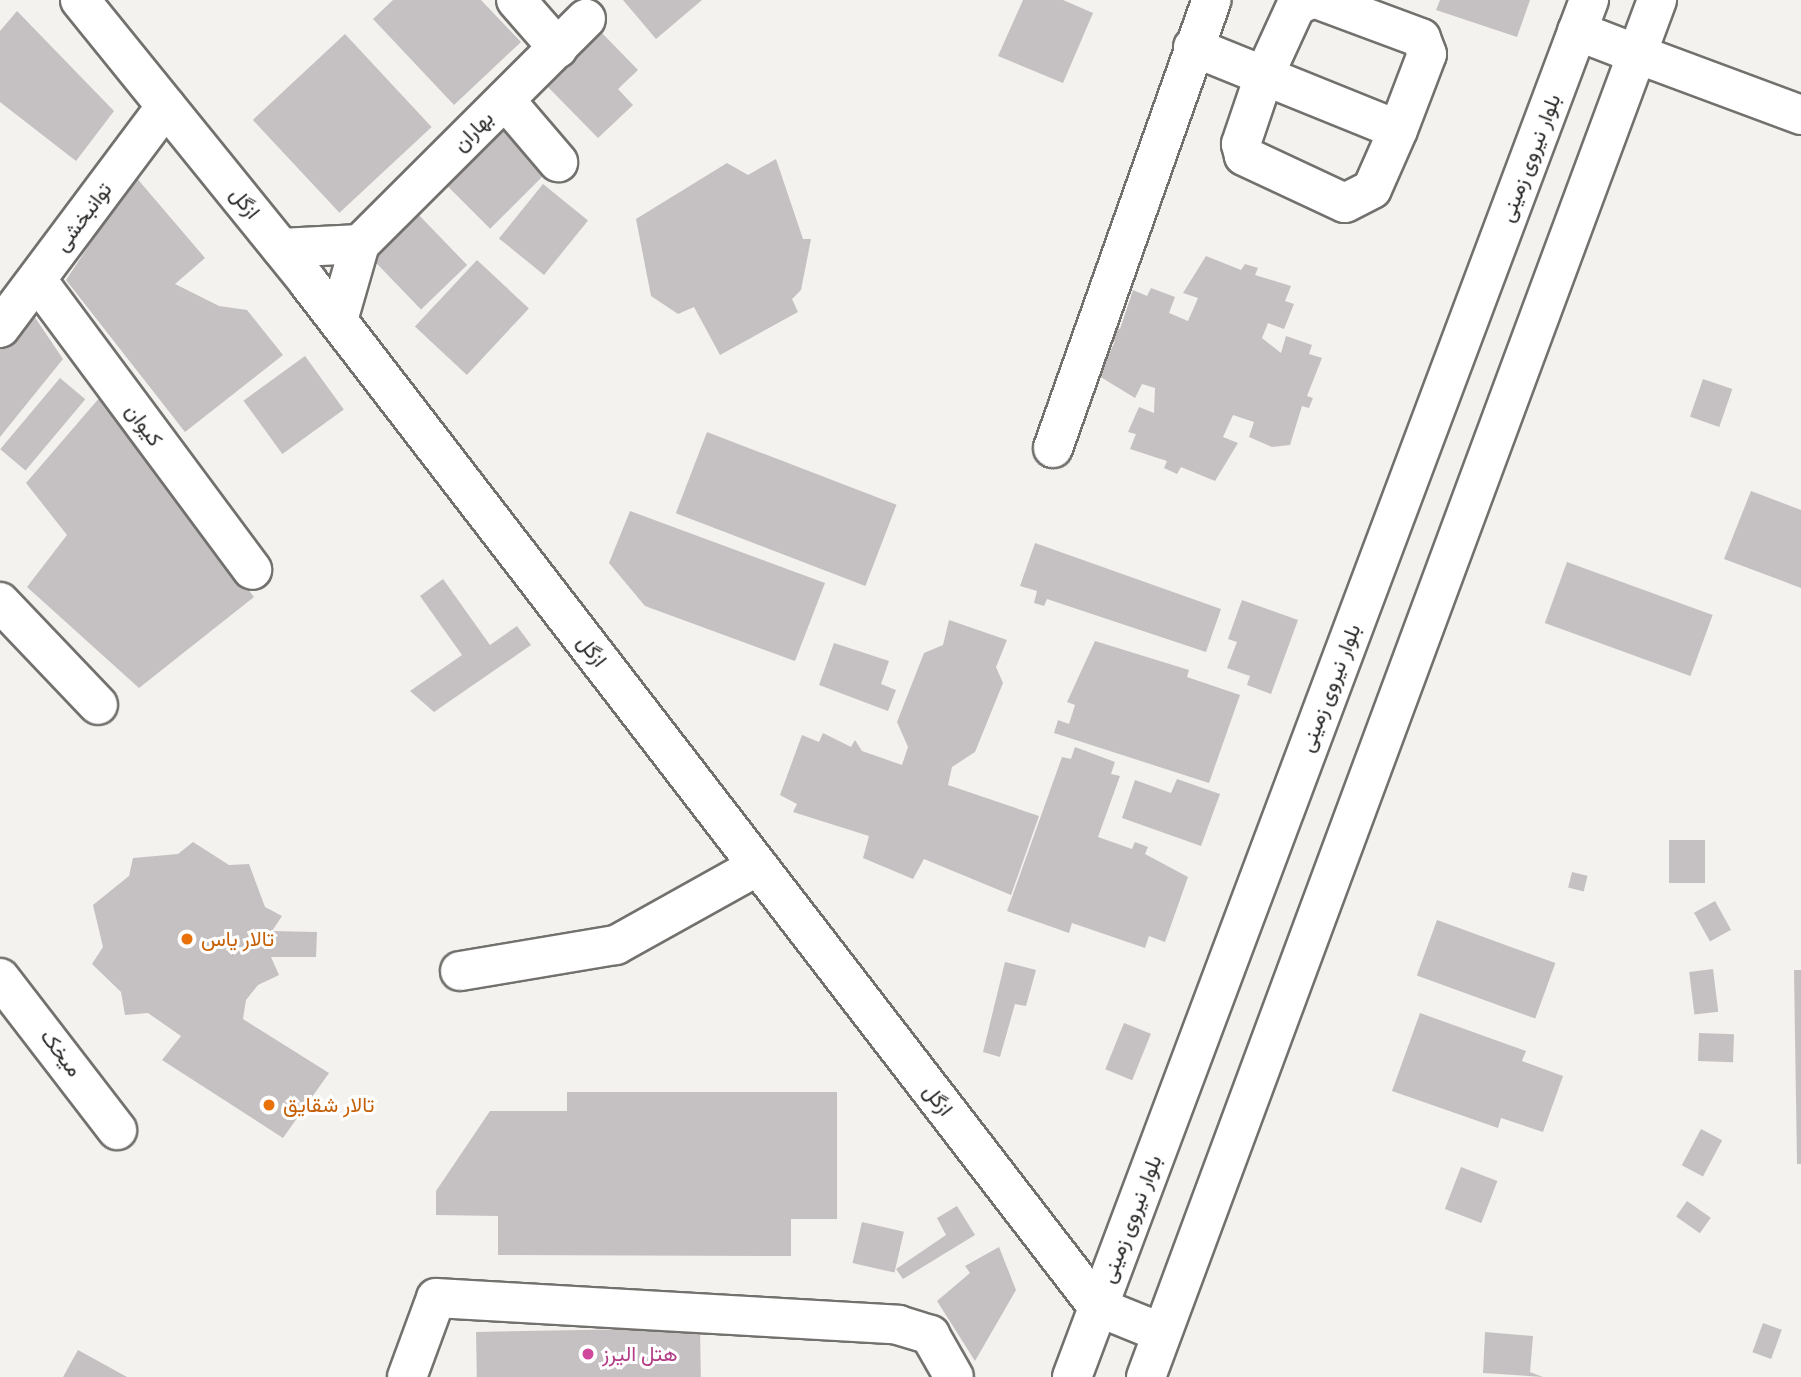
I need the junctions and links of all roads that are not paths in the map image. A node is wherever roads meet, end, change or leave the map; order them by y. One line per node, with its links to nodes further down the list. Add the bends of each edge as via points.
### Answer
1 (80, 0): 14 (main road, ازگل)
2 (516, 0): 10 (main road)
3 (1212, 0): 9 (main road)
4 (1309, 0): 12 (main road, via 1296,6)
5 (1319, 0): 16 (main road, via 1421,38 1427,54)
6 (1657, 0): 11 (main road)
7 (1583, 16): 11 (main road); 31 (main road, بلوار نیروی زمینی)
8 (586, 19): 10 (main road, بهاران)
9 (1194, 47): 12 (main road); 23 (main road)
10 (558, 48): 13 (main road, بهاران)
11 (1637, 54): 15 (main road); 32 (main road)
12 (1264, 76): 16 (main road); 16 (main road, via 1241,144 1244,156 1345,203 1372,189)
13 (505, 100): 17 (main road); 18 (main road, بهاران)
14 (166, 106): 19 (main road, ازگل); 20 (main road, توانبخشی)
15 (1801, 115)
16 (1398, 130)
17 (558, 162)
18 (360, 244): 19 (main road); 21 (main road)
19 (281, 248): 21 (main road, ازگل)
20 (37, 280): 22 (main road, توانبخشی); 24 (main road, کیوان)
21 (338, 320): 27 (main road, ازگل)
22 (2, 322)
23 (1053, 448)
24 (252, 570)
25 (0, 601): 26 (main road)
26 (98, 705)
27 (758, 866): 28 (main road, via 616,945); 31 (main road, ازگل)
28 (460, 971)
29 (0, 978): 30 (main road, میخک)
30 (117, 1130)
31 (1098, 1307): 32 (main road); 35 (main road, بلوار نیروی زمینی)
32 (1162, 1333): 36 (main road)
33 (407, 1377): 34 (main road, via 436,1298 898,1325 930,1335)
34 (954, 1377)
35 (1072, 1377)
36 (1146, 1377)

